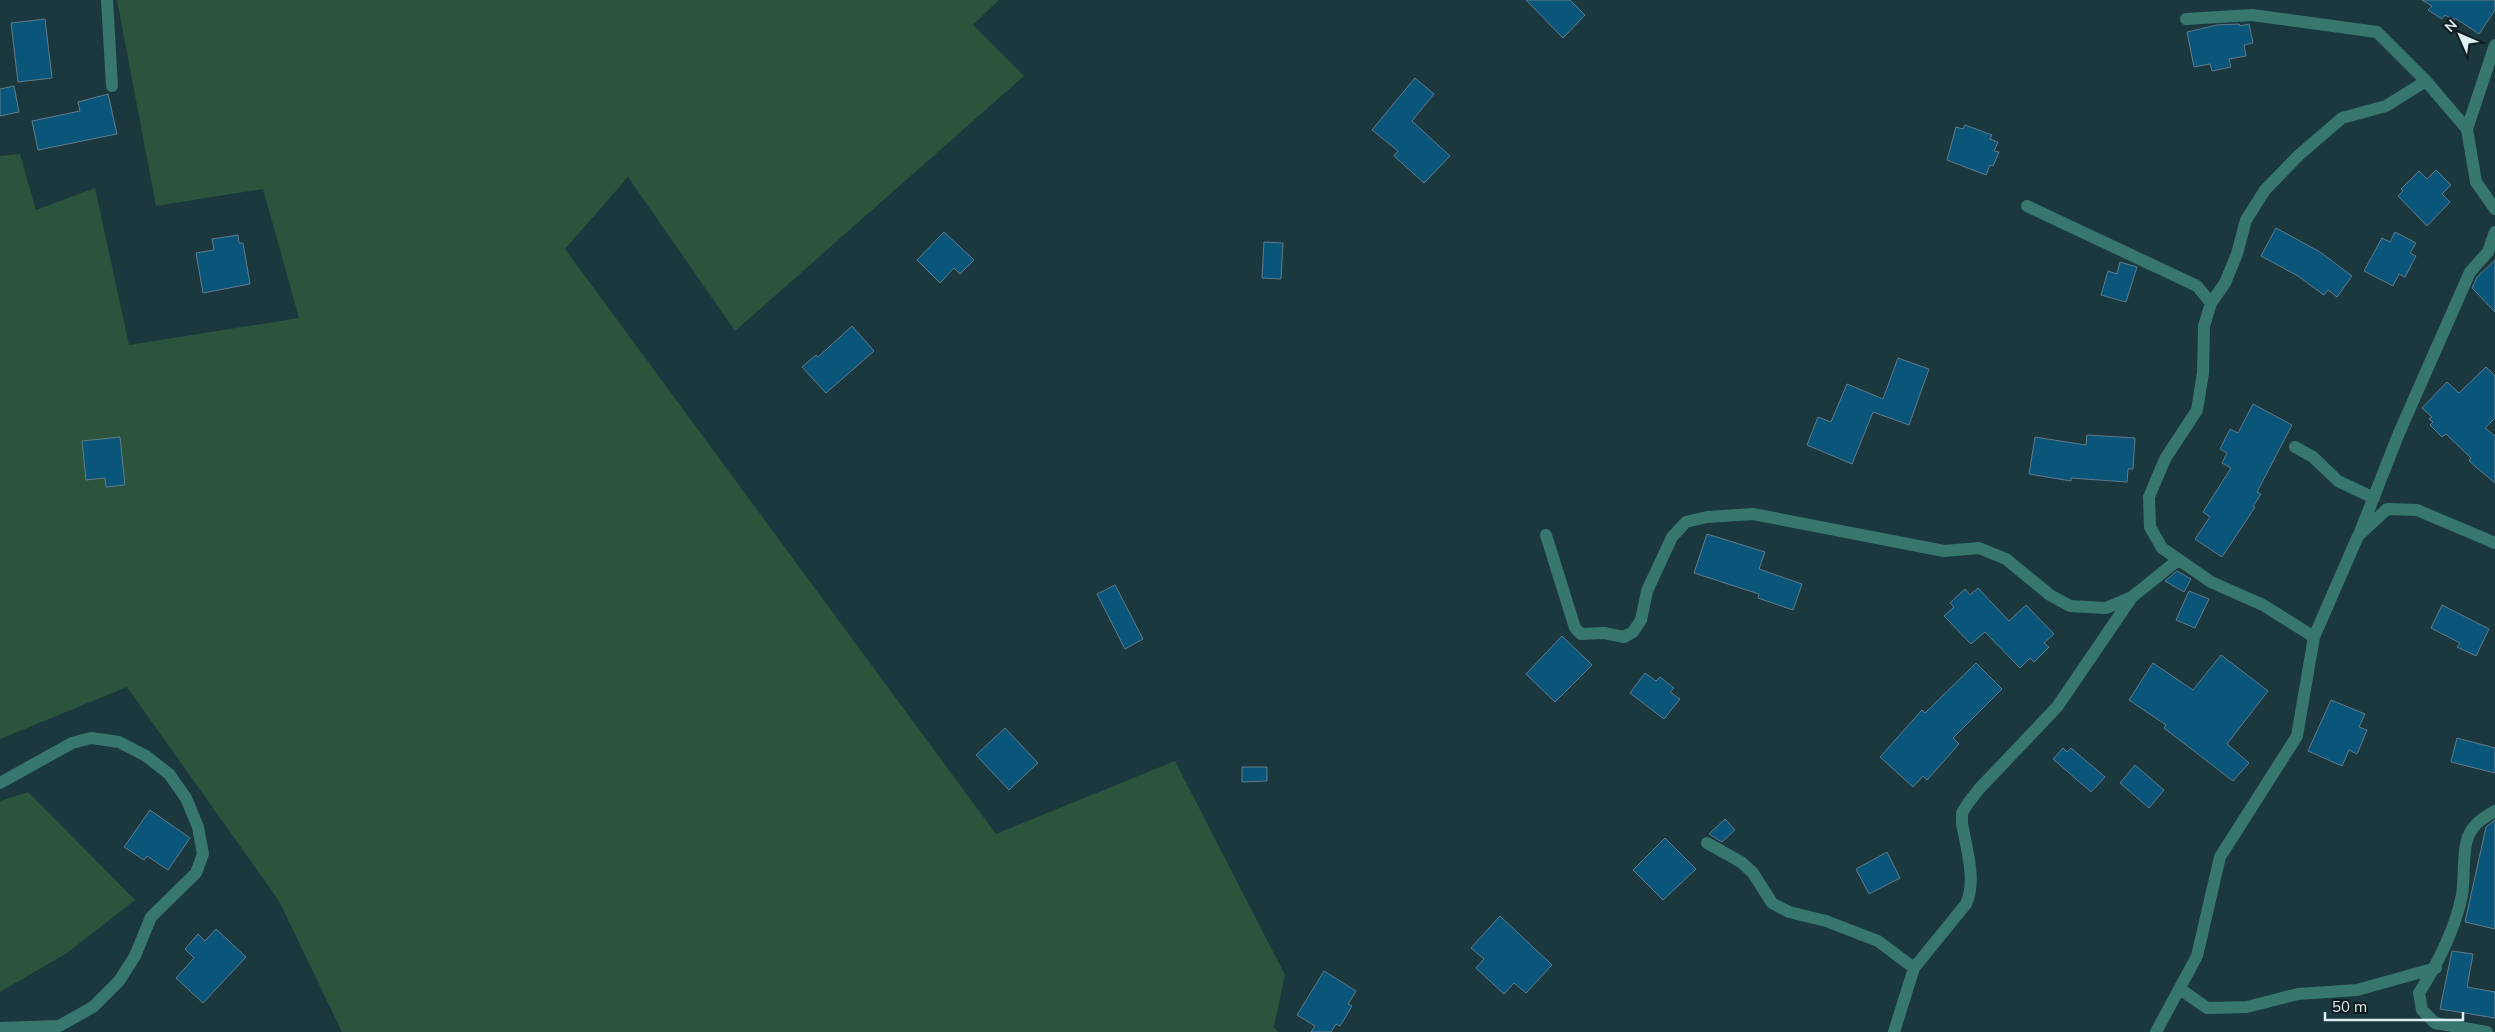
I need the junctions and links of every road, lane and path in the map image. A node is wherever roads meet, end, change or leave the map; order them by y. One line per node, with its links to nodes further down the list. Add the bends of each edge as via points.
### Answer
1 (107, 0): 5 (street)
2 (2186, 20): 4 (street, via 2252,15 2377,32)
3 (2495, 45): 6 (street)
4 (2426, 81): 6 (street); 10 (street, via 2386,106 2342,118 2299,154 2264,190 2246,220 2225,284)
5 (112, 86)
6 (2467, 129): 8 (street, via 2476,182)
7 (2027, 206): 10 (street, via 2197,286)
8 (2495, 209)
9 (2495, 232): 12 (street, via 2488,252 2470,272)
10 (2211, 303): 16 (street, via 2204,326 2203,373 2197,410 2165,459 2149,497 2150,527 2162,548)
11 (2295, 447): 12 (street, via 2313,456 2338,481)
12 (2374, 498): 14 (street)
13 (1546, 535): 17 (street, via 1575,628 1581,634 1604,633 1624,637 1633,632 1641,620 1647,591 1672,537 1686,522 1706,517 1753,514 1944,551 1979,548 2006,559 2050,595 2070,606 2106,608)
14 (2358, 536): 15 (street, via 2387,509 2417,510); 18 (street)
15 (2495, 543)
16 (2178, 560): 17 (street); 18 (street, via 2211,582 2263,605)
17 (2132, 597): 22 (street, via 2057,707 1980,788 1962,813 1970,895)
18 (2314, 637): 24 (street, via 2297,736 2220,857 2197,956)
19 (0, 783): 25 (street, via 72,743 91,738 119,742 146,756 169,774 186,798 198,827 203,854 196,873 151,917 135,956 119,981 93,1007 59,1026)
20 (2495, 811): 23 (street, via 2478,821 2468,838 2457,915)
21 (1707, 843): 22 (street, via 1741,862 1753,873 1772,902 1789,912 1826,921 1878,941)
22 (1914, 968): 26 (street)
23 (2436, 968): 24 (street, via 2358,990 2298,994 2247,1008 2207,1008); 28 (street, via 2419,993 2422,1010 2435,1023)
24 (2180, 989): 27 (street)
25 (0, 1028)
26 (1894, 1032)
27 (2156, 1032)
28 (2487, 1032)

